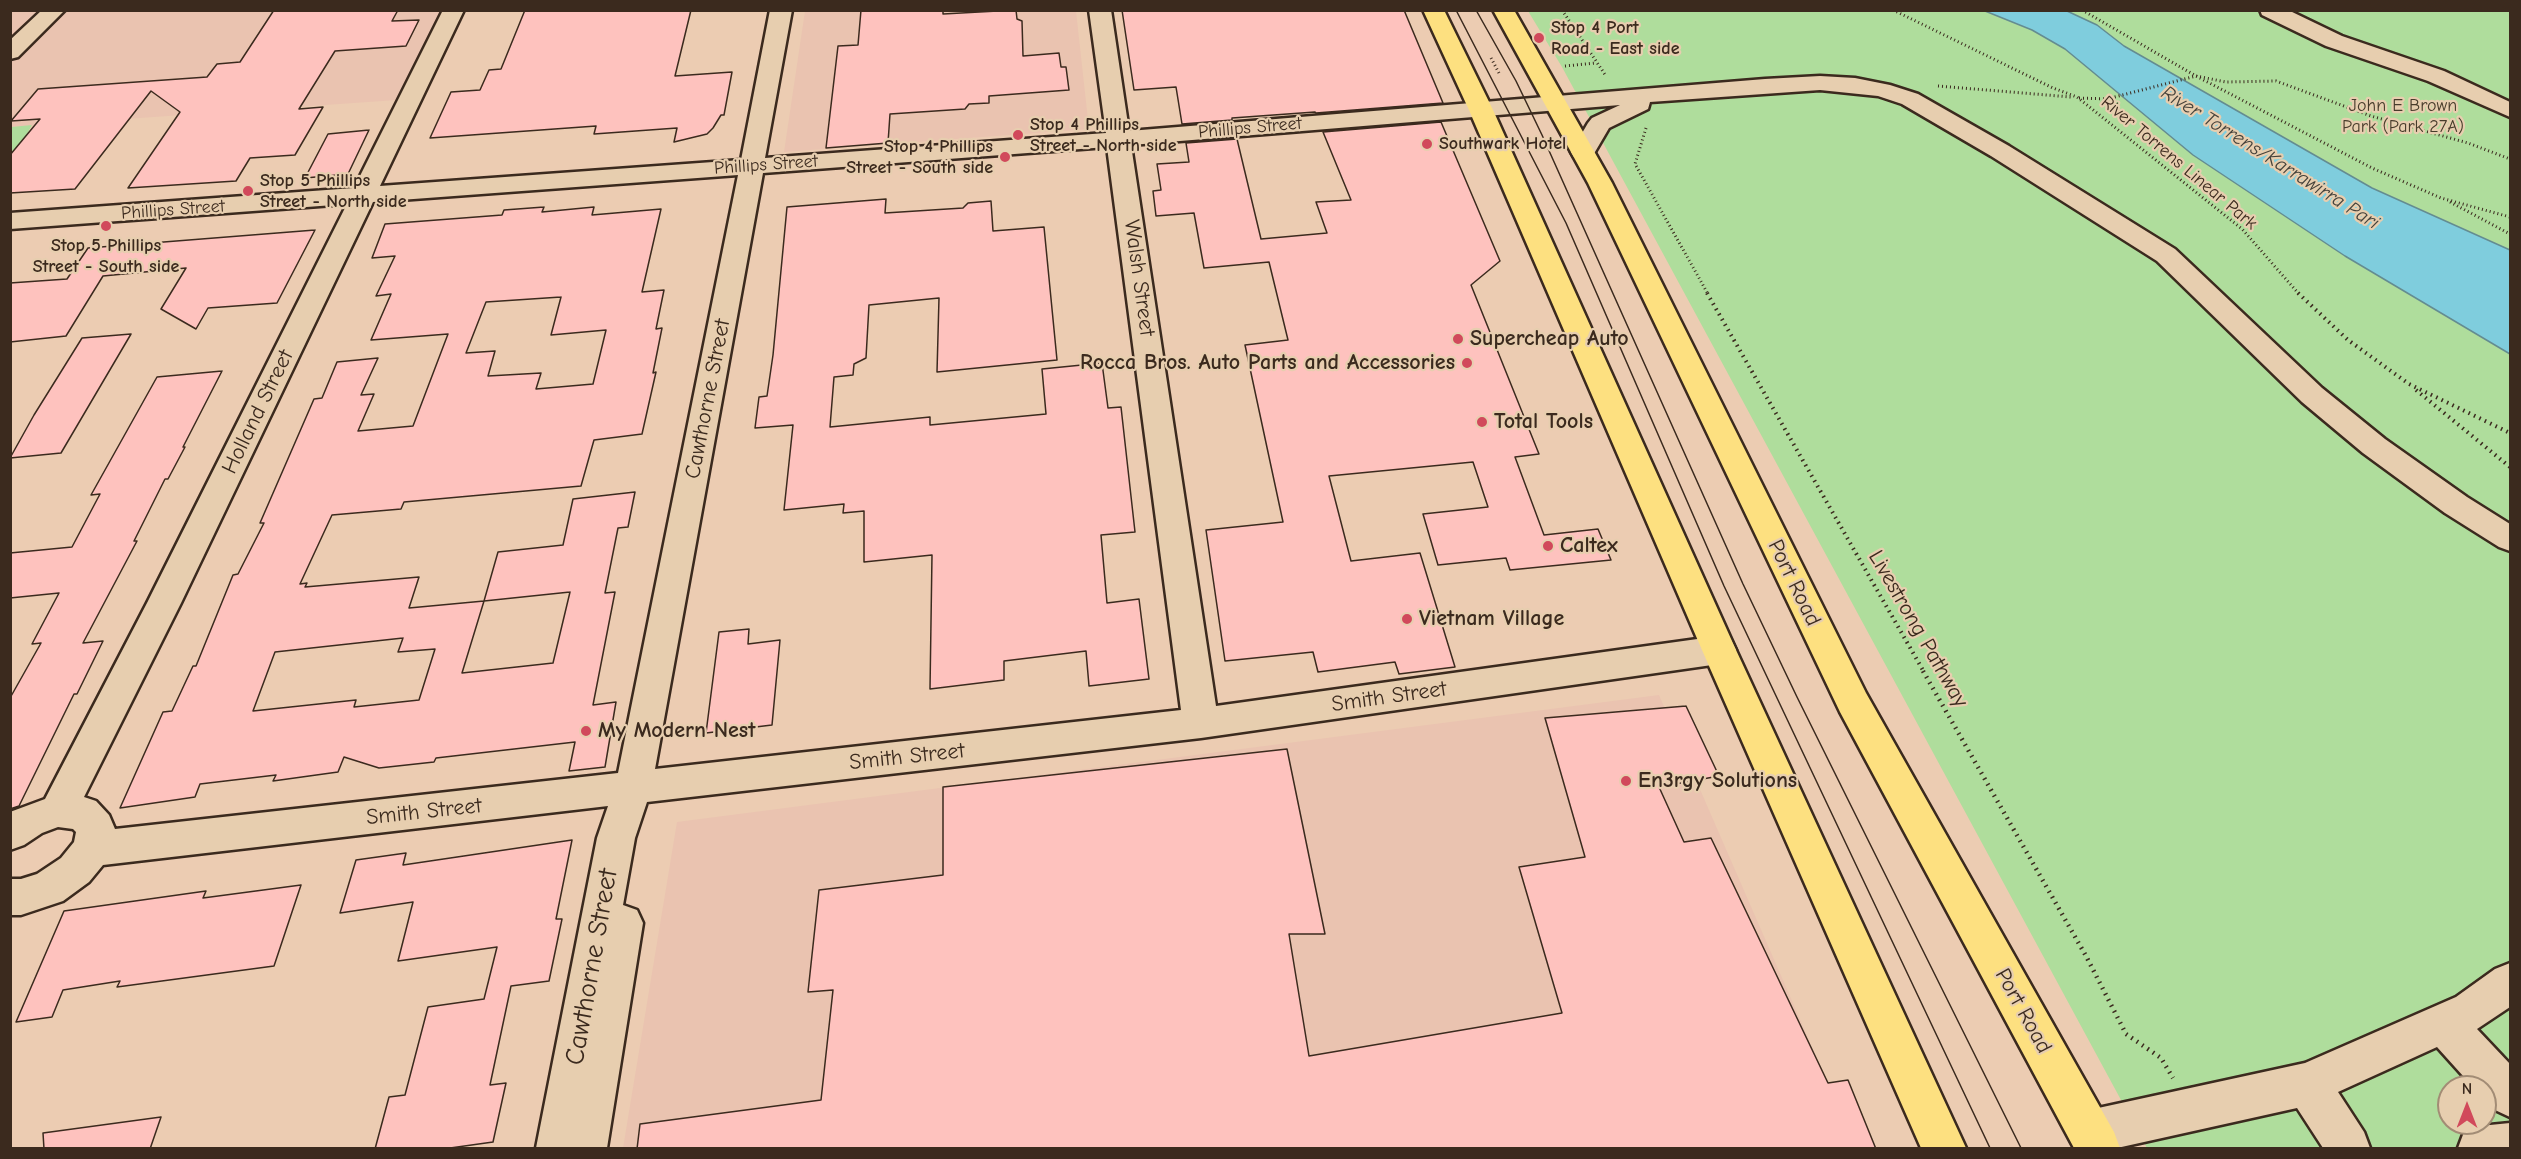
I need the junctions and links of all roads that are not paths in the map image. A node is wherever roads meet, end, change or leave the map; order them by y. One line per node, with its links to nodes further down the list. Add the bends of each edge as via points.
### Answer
1 (55, 10): 8 (street)
2 (454, 10): 16 (street, Holland Street)
3 (781, 10): 15 (street, Cawthorne Street)
4 (1100, 10): 13 (street, Walsh Street)
5 (1433, 10): 11 (highway)
6 (1503, 10): 10 (highway, Port Road)
7 (2270, 10): 12 (street, via 2334,41 2436,76)
8 (10, 52)
9 (1697, 91): 10 (street, Phillips Street); 14 (street, via 1662,97 1607,118 1593,132); 18 (street, via 1820,83 1855,85 1910,99 2166,255 2312,394 2374,446 2456,506)
10 (1557, 104): 11 (street, Phillips Street); 14 (highway, Port Road)
11 (1481, 110): 13 (street, Phillips Street); 19 (highway)
12 (2511, 110)
13 (1120, 139): 15 (street, Phillips Street); 20 (street, Walsh Street)
14 (1583, 152): 30 (highway, Port Road, via 1853,702)
15 (753, 166): 16 (street, Phillips Street); 21 (street, Cawthorne Street)
16 (364, 196): 17 (street, Phillips Street); 22 (street, Holland Street)
17 (10, 221)
18 (2511, 539)
19 (1719, 650): 20 (street, Smith Street); 34 (highway)
20 (1201, 723): 21 (street, Smith Street)
21 (633, 788): 24 (street, Smith Street); 32 (street, Cawthorne Street, via 616,838); 33 (street, Cawthorne Street, via 638,835)
22 (58, 811): 23 (street, via 30,820); 24 (street, via 83,813 96,827)
23 (10, 833)
24 (92, 849): 25 (street, via 75,870 50,888)
25 (14, 904)
26 (2511, 983): 27 (street, via 2471,1011)
27 (2442, 1022): 28 (street); 29 (street)
28 (2307, 1084): 30 (street); 35 (street)
29 (2511, 1095)
30 (2094, 1140)
31 (2511, 1145): 36 (street)
32 (558, 1149)
33 (585, 1149)
34 (1944, 1149)
35 (2349, 1149)
36 (2480, 1149)

